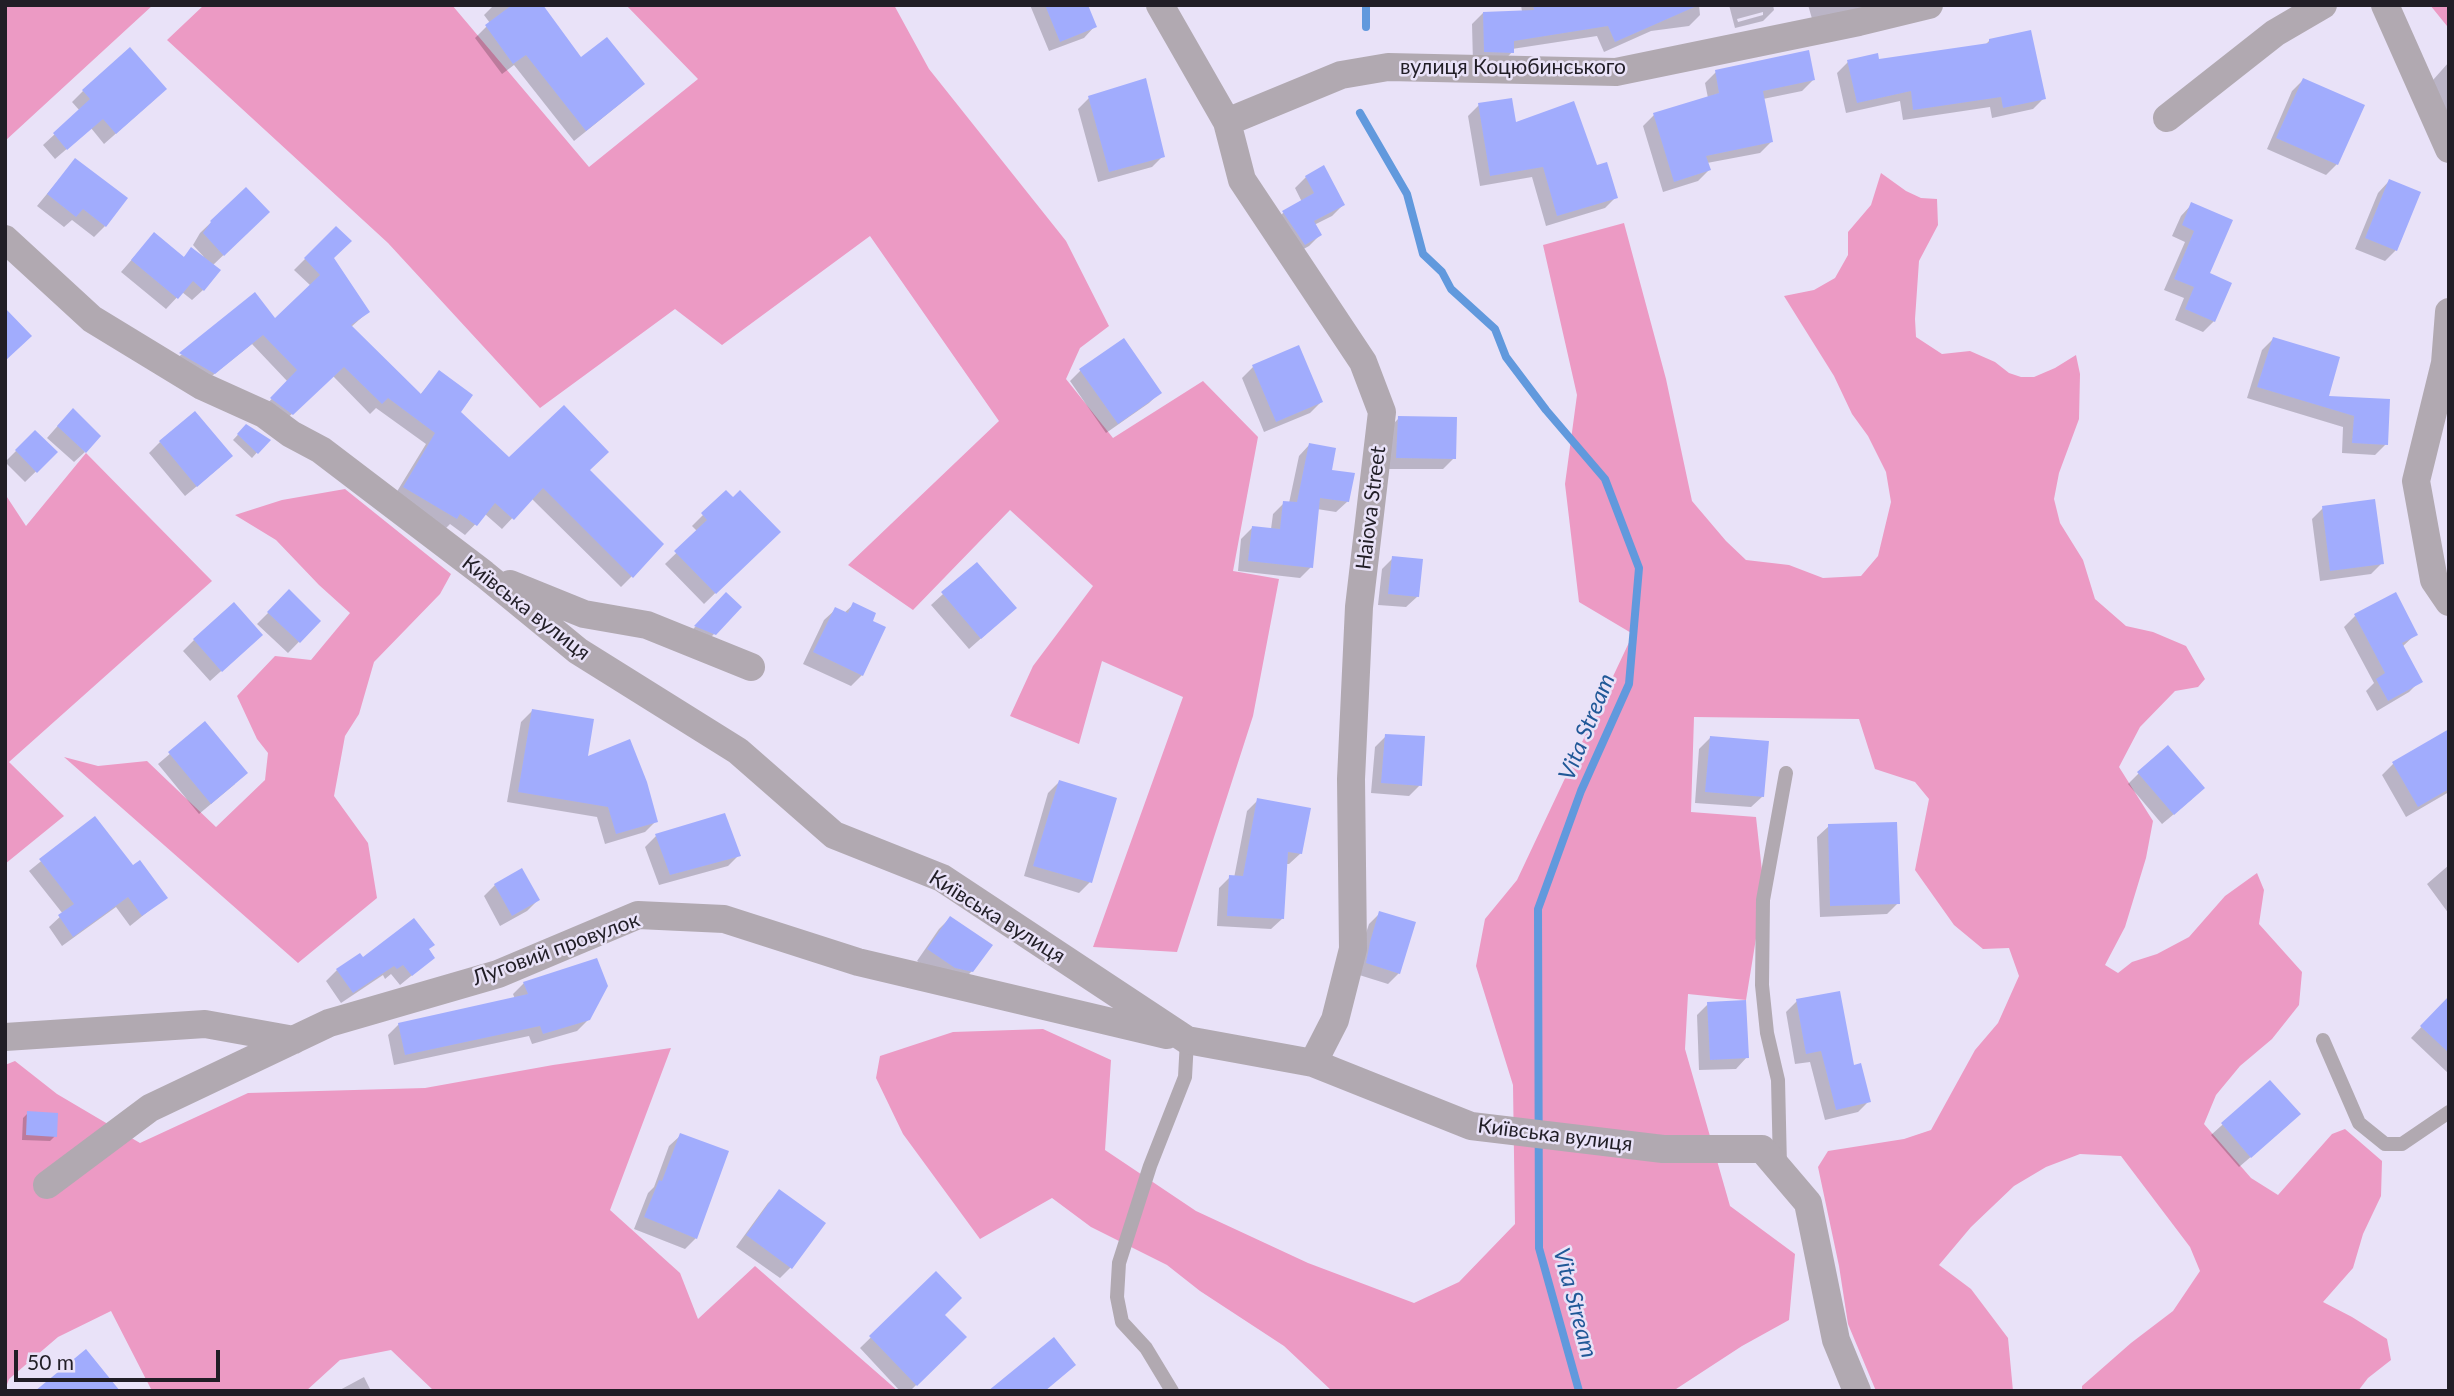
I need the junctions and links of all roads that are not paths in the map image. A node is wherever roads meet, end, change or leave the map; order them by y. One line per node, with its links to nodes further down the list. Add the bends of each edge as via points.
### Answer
1 (1160, 5): 6 (street, Haiova Street)
2 (1929, 5): 6 (street, вулиця Коцюбинського, via 1616,72 1376,69 1341,75)
3 (2323, 5): 5 (street, via 2276,33)
4 (2385, 5): 7 (street)
5 (2167, 118)
6 (1227, 122): 18 (street, Haiova Street, via 1242,180 1363,362 1382,412 1359,607 1351,779 1353,949 1335,1020)
7 (2449, 149)
8 (5, 239): 10 (street, Київська вулиця, via 92,319 202,386 264,414 321,450)
9 (2449, 312): 11 (street, via 2445,363 2416,481 2434,580)
10 (484, 574): 12 (street, via 584,614 647,625); 16 (street, Київська вулиця, via 578,651 738,751 834,835 942,878)
11 (2449, 602)
12 (751, 667)
13 (1786, 773): 20 (lane, via 1762,912 1762,985 1778,1080)
14 (5, 1037): 15 (street, via 205,1024)
15 (294, 1040): 16 (street, Луговий провулок, via 329,1023 498,974 638,915 724,919 858,962); 21 (street, Луговий провулок, via 150,1108)
16 (1187, 1040): 18 (street, Київська вулиця); 22 (lane, via 1185,1077 1122,1252 1116,1297 1122,1322 1146,1348)
17 (2323, 1040): 19 (lane, via 2360,1123 2385,1144 2402,1144)
18 (1313, 1063): 20 (street, Київська вулиця, via 1471,1126 1663,1149 1762,1149)
19 (2449, 1111)
20 (1780, 1171): 23 (street, Київська вулиця, via 1808,1203 1836,1339)
21 (47, 1185)
22 (1172, 1391)
23 (1857, 1391)

